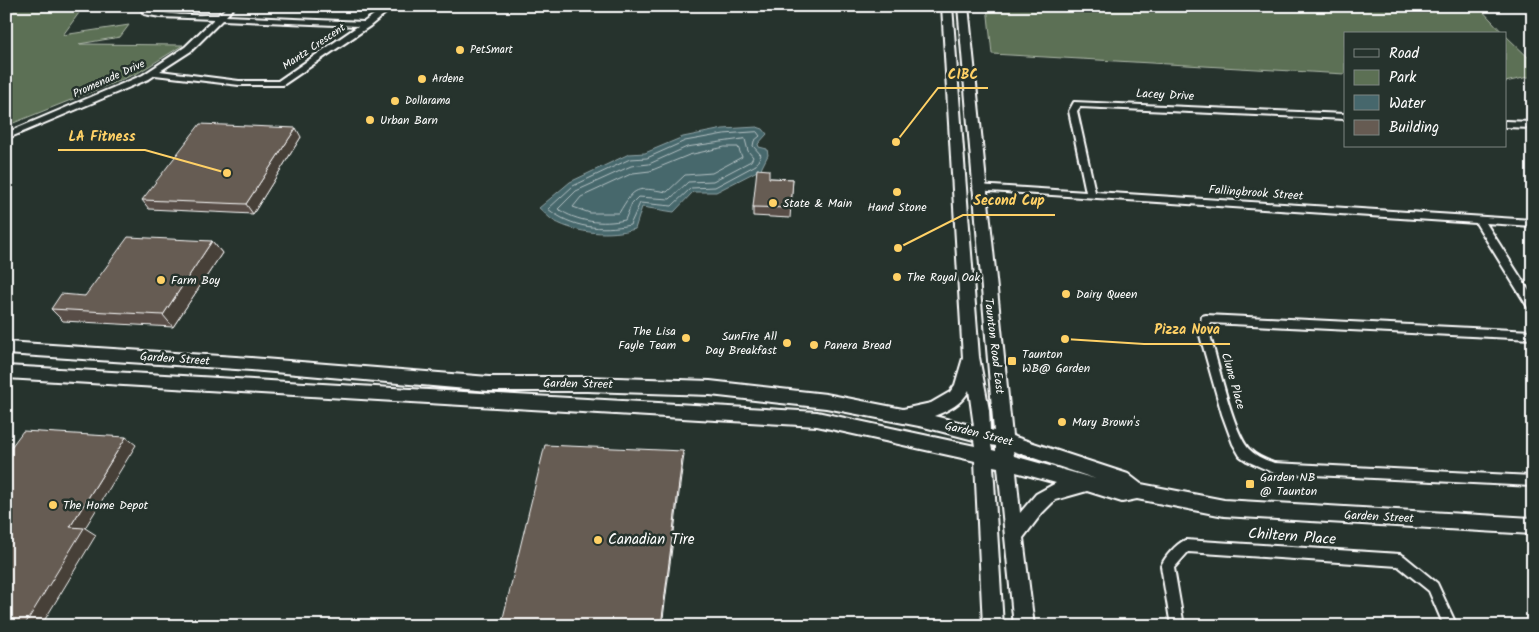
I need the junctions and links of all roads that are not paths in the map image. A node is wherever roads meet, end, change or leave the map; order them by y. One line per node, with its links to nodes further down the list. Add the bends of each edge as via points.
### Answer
1 (142, 6): 6 (street, via 147,12 160,16)
2 (232, 6): 6 (street, Promenade Drive)
3 (391, 6): 7 (street, Mantz Crescent)
4 (947, 6): 20 (street, Taunton Road East)
5 (962, 6): 13 (street, Taunton Road East)
6 (222, 17): 7 (street); 8 (street, Promenade Drive, via 188,49)
7 (367, 24): 8 (street, Mantz Crescent, via 280,84 238,83)
8 (152, 72): 12 (street, Promenade Drive)
9 (1344, 116): 14 (street, Lacey Drive, via 1077,104 1073,111)
10 (1506, 124): 11 (street)
11 (1533, 125)
12 (6, 136)
13 (977, 188): 14 (street, Fallingbrook Street); 24 (street, Taunton Road East)
14 (1090, 194): 15 (street, Fallingbrook Street)
15 (1479, 220): 16 (street, Fallingbrook Street); 17 (street)
16 (1533, 223)
17 (1533, 306)
18 (1533, 335): 27 (street, Clune Place, via 1206,319 1204,332 1235,436 1244,452 1259,462 1274,468)
19 (6, 348): 22 (street, Garden Street, via 242,363 489,384 710,388 826,401)
20 (971, 357): 22 (street, via 960,391 948,401 919,414); 23 (street, Taunton Road East)
21 (6, 372): 25 (street, Garden Street, via 817,419 879,430)
22 (888, 412): 23 (street, Garden Street)
23 (983, 435): 24 (street, Garden Street); 25 (street, Taunton Road East)
24 (1005, 440): 26 (street, Taunton Road East); 29 (street, Garden Street, via 1122,480)
25 (984, 456): 26 (street, Garden Street); 32 (street, Taunton Road East)
26 (1007, 461): 28 (street, Garden Street); 31 (street, Taunton Road East)
27 (1533, 481)
28 (1092, 485): 29 (street, Garden Street, via 1122,494); 31 (street, via 1066,487 1046,495)
29 (1137, 491): 30 (street, Garden Street, via 1224,508)
30 (1533, 526)
31 (1014, 536): 33 (street, Taunton Road East)
32 (993, 626)
33 (1024, 626)
34 (1178, 626): 35 (street, Chiltern Place, via 1167,566 1185,546 1400,560 1433,587)
35 (1451, 626)

